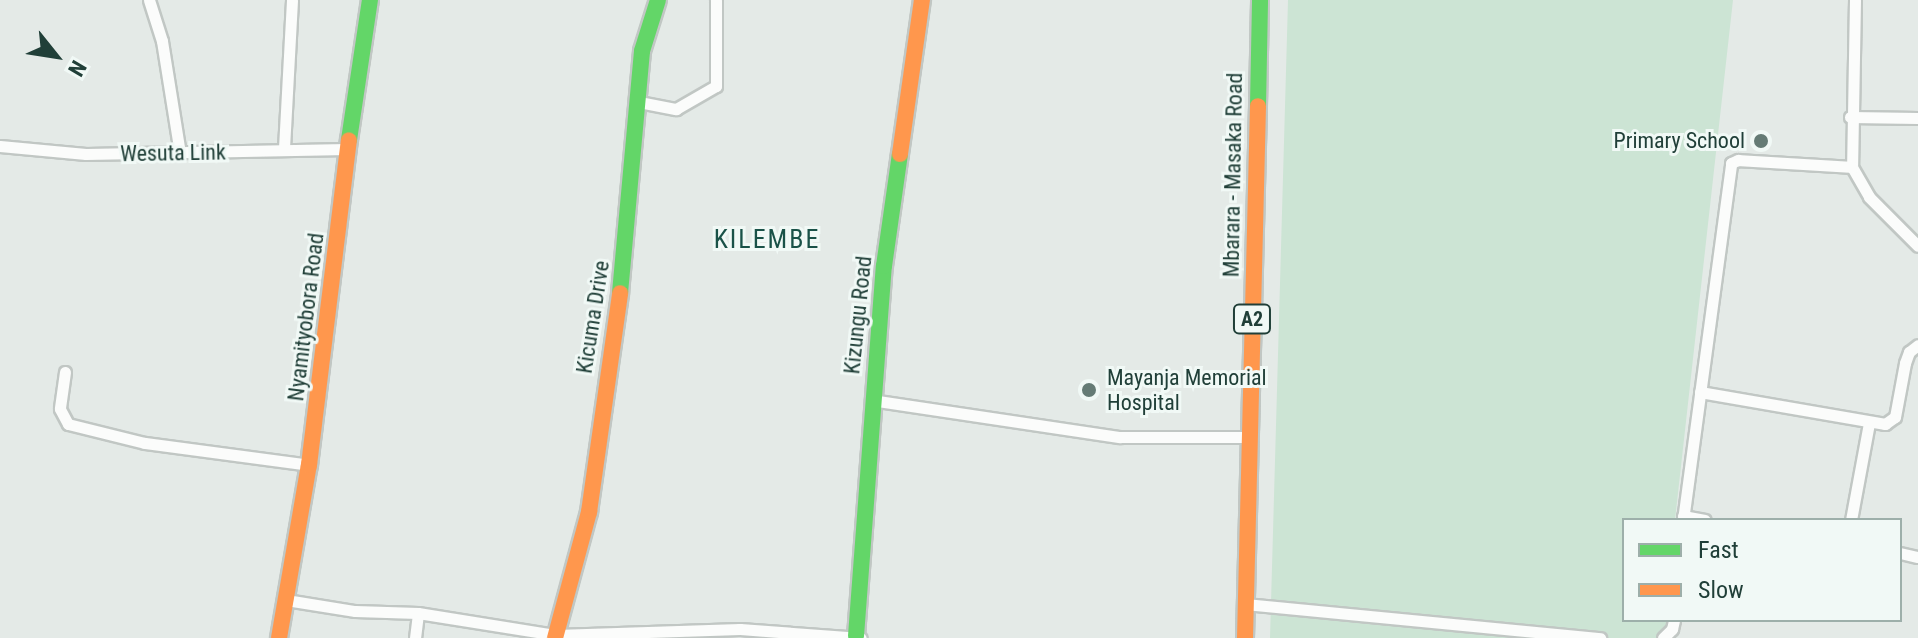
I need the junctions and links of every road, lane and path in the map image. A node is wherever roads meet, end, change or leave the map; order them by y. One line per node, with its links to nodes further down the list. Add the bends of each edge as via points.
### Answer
1 (149, 0): 15 (street, via 162,41)
2 (292, 0): 13 (street)
3 (370, 0): 14 (street, Nyamityobora Road)
4 (658, 0): 9 (street, Kicuma Drive, via 646,30)
5 (716, 0): 9 (street, via 716,86 676,109)
6 (922, 0): 21 (street, Kizungu Road, via 884,266)
7 (1259, 0): 23 (street, Mbarara - Masaka Road / A2)
8 (1855, 0): 10 (street)
9 (639, 102): 30 (street, Kicuma Drive, via 624,268 593,483)
10 (1850, 117): 11 (street); 16 (street)
11 (1918, 118)
12 (0, 146): 15 (street, Wesuta Link, via 86,154)
13 (284, 148): 14 (street, Wesuta Link); 15 (street, Wesuta Link)
14 (347, 149): 24 (street, Nyamityobora Road)
15 (180, 154)
16 (1852, 167): 17 (street, via 1869,197); 20 (street, via 1731,163)
17 (1918, 246)
18 (1918, 345): 22 (street, via 1905,363 1895,417 1885,424)
19 (65, 372): 24 (street, via 60,409 68,424 158,446)
20 (1700, 392): 22 (street); 25 (street)
21 (871, 400): 23 (street, via 1120,437); 31 (street, Kizungu Road)
22 (1869, 423): 26 (street)
23 (1249, 437): 28 (street, Mbarara - Masaka Road / A2)
24 (309, 465): 27 (street, Nyamityobora Road)
25 (1683, 518)
26 (1851, 518)
27 (286, 600): 29 (street, via 355,611); 32 (street, Nyamityobora Road)
28 (1245, 604): 34 (street, Mbarara - Masaka Road / A2); 35 (street)
29 (418, 613): 30 (street); 33 (street)
30 (555, 636): 31 (street, via 694,628)
31 (858, 637)
32 (279, 638)
33 (415, 638)
34 (1245, 638)
35 (1600, 638)

